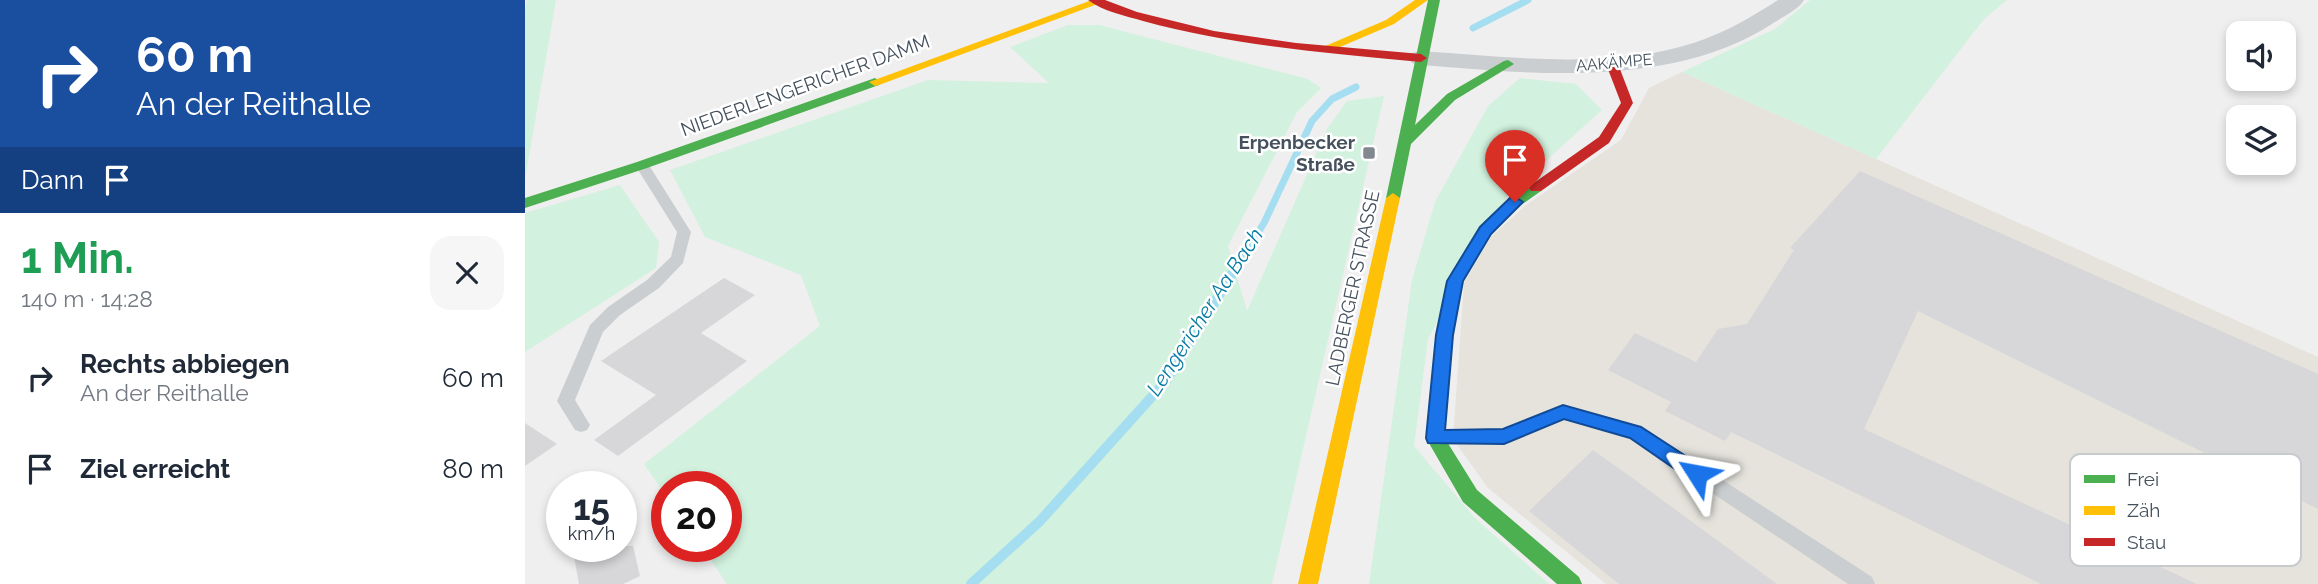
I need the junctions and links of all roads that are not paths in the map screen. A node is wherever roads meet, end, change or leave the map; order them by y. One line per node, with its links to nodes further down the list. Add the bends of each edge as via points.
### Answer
1 (1422, 0): 5 (main road, via 1397,19)
2 (1434, 0): 6 (main road, LADBERGER STRASSE)
3 (1793, 0): 8 (street, AAKÄMPE, via 1767,21 1677,56)
4 (1095, 1): 5 (main road, via 1171,28); 10 (main road, NIEDERLENGERICHER DAMM)
5 (1324, 49): 6 (main road)
6 (1422, 58): 7 (street, AAKÄMPE); 9 (main road, LADBERGER STRASSE)
7 (1508, 64): 8 (street, AAKÄMPE); 9 (main road, via 1456,92 1430,112)
8 (1612, 64): 13 (main road, via 1627,103 1604,140 1515,202 1485,231 1455,281)
9 (1404, 143): 14 (main road, LADBERGER STRASSE)
10 (642, 165): 11 (main road, NIEDERLENGERICHER DAMM); 12 (lane, via 684,232 678,259 596,329 566,401)
11 (525, 204)
12 (581, 425)
13 (1435, 438): 15 (main road, via 1470,496); 16 (lane, via 1504,437 1563,412 1635,432)
14 (1308, 584)
15 (1572, 584)
16 (1864, 584)

